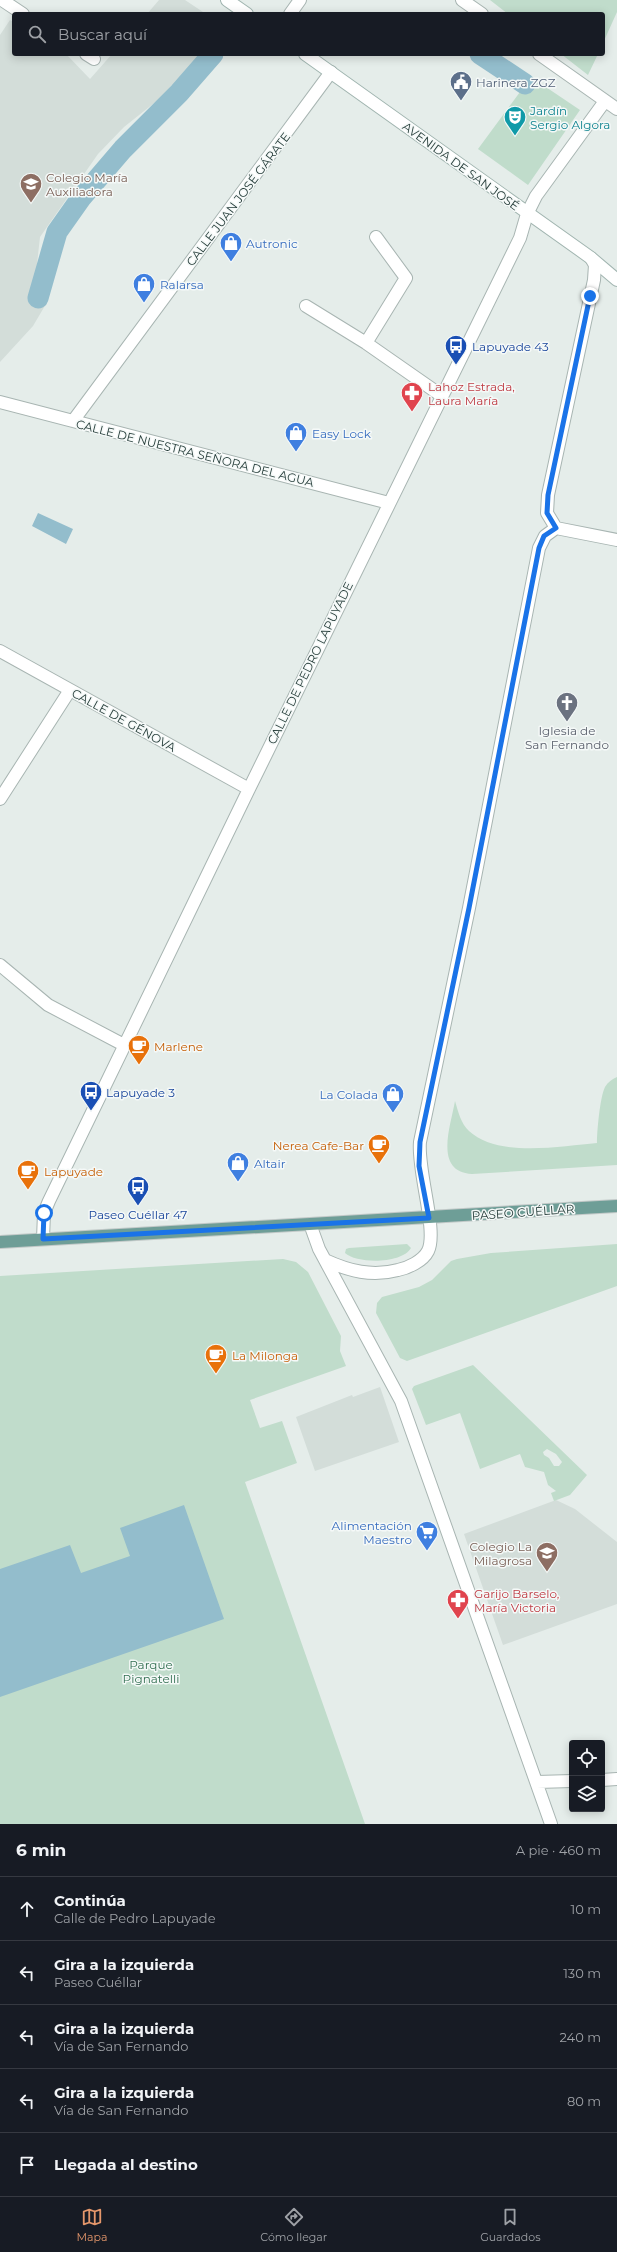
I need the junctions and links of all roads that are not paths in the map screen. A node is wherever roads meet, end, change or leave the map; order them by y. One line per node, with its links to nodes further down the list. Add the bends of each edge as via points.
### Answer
1 (227, 0): 6 (street)
2 (300, 0): 7 (street)
3 (462, 0): 8 (street)
4 (1, 2): 5 (street)
5 (19, 12)
6 (244, 12)
7 (291, 12)
8 (479, 12)
9 (308, 56): 11 (street, AVENIDA DE SAN JOSÉ)
10 (542, 56): 12 (street)
11 (331, 72): 14 (street, AVENIDA DE SAN JOSÉ); 22 (street, CALLE JUAN JOSÉ GÁRATE)
12 (605, 101): 13 (street); 14 (street, CALLE DE PEDRO LAPUYADE, via 543,186)
13 (617, 109)
14 (527, 214): 16 (street, AVENIDA DE SAN JOSÉ); 20 (street, CALLE DE PEDRO LAPUYADE, via 520,238)
15 (376, 237): 19 (street, via 406,278)
16 (591, 258): 17 (street, AVENIDA DE SAN JOSÉ); 24 (street, via 595,265 594,280 548,495 547,513)
17 (617, 280)
18 (306, 306): 19 (street)
19 (366, 343): 20 (street)
20 (442, 396): 23 (street, CALLE DE PEDRO LAPUYADE)
21 (0, 402): 22 (street, CALLE DE NUESTRA SEÑORA DEL AGUA)
22 (73, 421): 23 (street, CALLE DE NUESTRA SEÑORA DEL AGUA)
23 (390, 503): 28 (street, CALLE DE PEDRO LAPUYADE)
24 (556, 528): 25 (street); 33 (street, via 544,536 539,548 469,908 420,1142 419,1166)
25 (617, 540)
26 (0, 651): 27 (street, CALLE DE GÉNOVA)
27 (70, 690): 28 (street, CALLE DE GÉNOVA); 29 (street)
28 (249, 788): 31 (street, CALLE DE PEDRO LAPUYADE)
29 (0, 798)
30 (0, 965): 31 (street, via 48,1005)
31 (124, 1045): 35 (street, CALLE DE PEDRO LAPUYADE, via 48,1201 44,1213)
32 (617, 1206): 33 (main road, PASEO CUÉLLAR)
33 (429, 1218): 34 (main road, PASEO CUÉLLAR); 37 (street, via 428,1251 421,1259 402,1269 378,1274 365,1273)
34 (310, 1224): 35 (main road, PASEO CUÉLLAR); 37 (street)
35 (43, 1239): 36 (main road, PASEO CUÉLLAR)
36 (0, 1242)
37 (325, 1260): 41 (street, via 401,1401)
38 (605, 1780): 39 (street)
39 (617, 1780)
40 (569, 1781): 41 (street)
41 (537, 1782): 42 (street)
42 (551, 1824)

